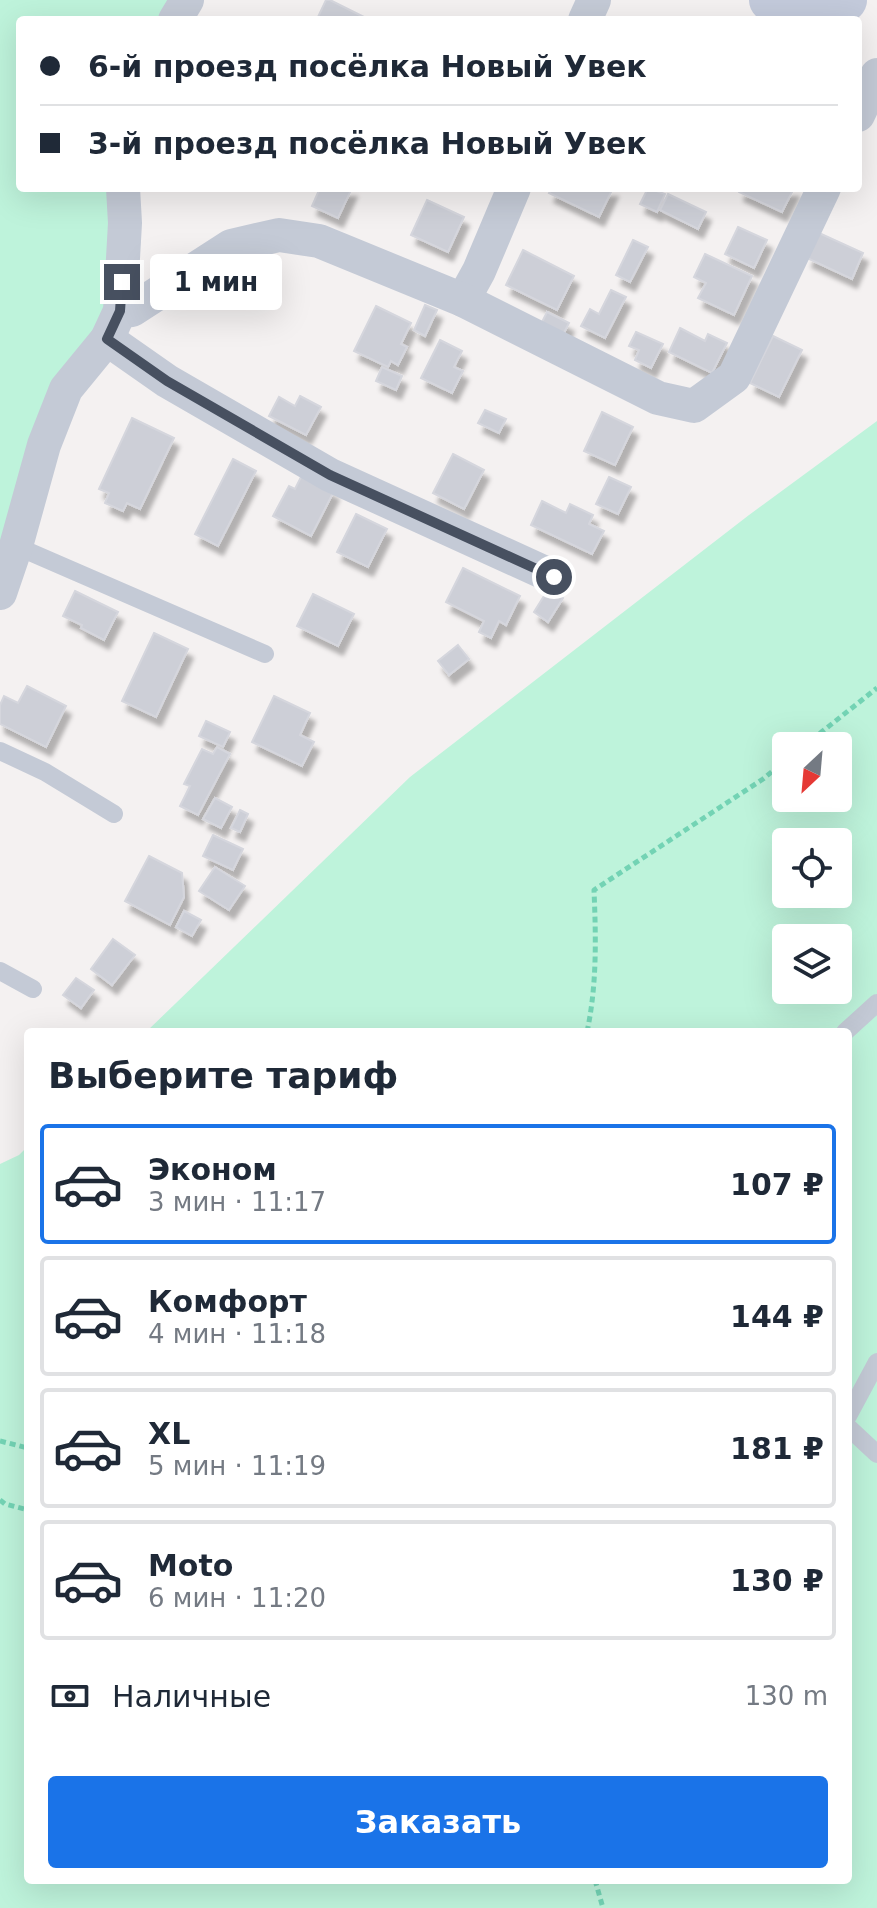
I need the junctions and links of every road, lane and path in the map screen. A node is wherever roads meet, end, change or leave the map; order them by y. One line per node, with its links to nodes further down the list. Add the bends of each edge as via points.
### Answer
1 (771, 0): 2 (street, via 807,6)
2 (845, 0)
3 (877, 75): 4 (street)
4 (862, 107)
5 (123, 192): 9 (street)
6 (512, 192): 8 (street)
7 (822, 192): 8 (street, via 734,377 694,406 658,398)
8 (463, 300): 9 (street, via 319,241 279,235 231,246)
9 (114, 325): 10 (street, via 66,389); 11 (street, via 167,381 330,475)
10 (16, 546): 12 (street); 13 (lane)
11 (554, 577)
12 (0, 593)
13 (265, 654)
14 (877, 688): 15 (path)
15 (822, 732)
16 (0, 751): 18 (lane)
17 (772, 772): 22 (path, via 594,890 597,942)
18 (114, 814)
19 (0, 971): 20 (lane)
20 (33, 989)
21 (877, 1003): 23 (lane)
22 (588, 1028)
23 (849, 1028)
24 (877, 1362): 25 (lane)
25 (852, 1409)
26 (852, 1431): 29 (lane)
27 (0, 1441): 28 (path)
28 (24, 1447)
29 (877, 1454)
30 (0, 1500): 31 (path)
31 (24, 1509)
32 (596, 1884): 33 (path)
33 (603, 1908)

